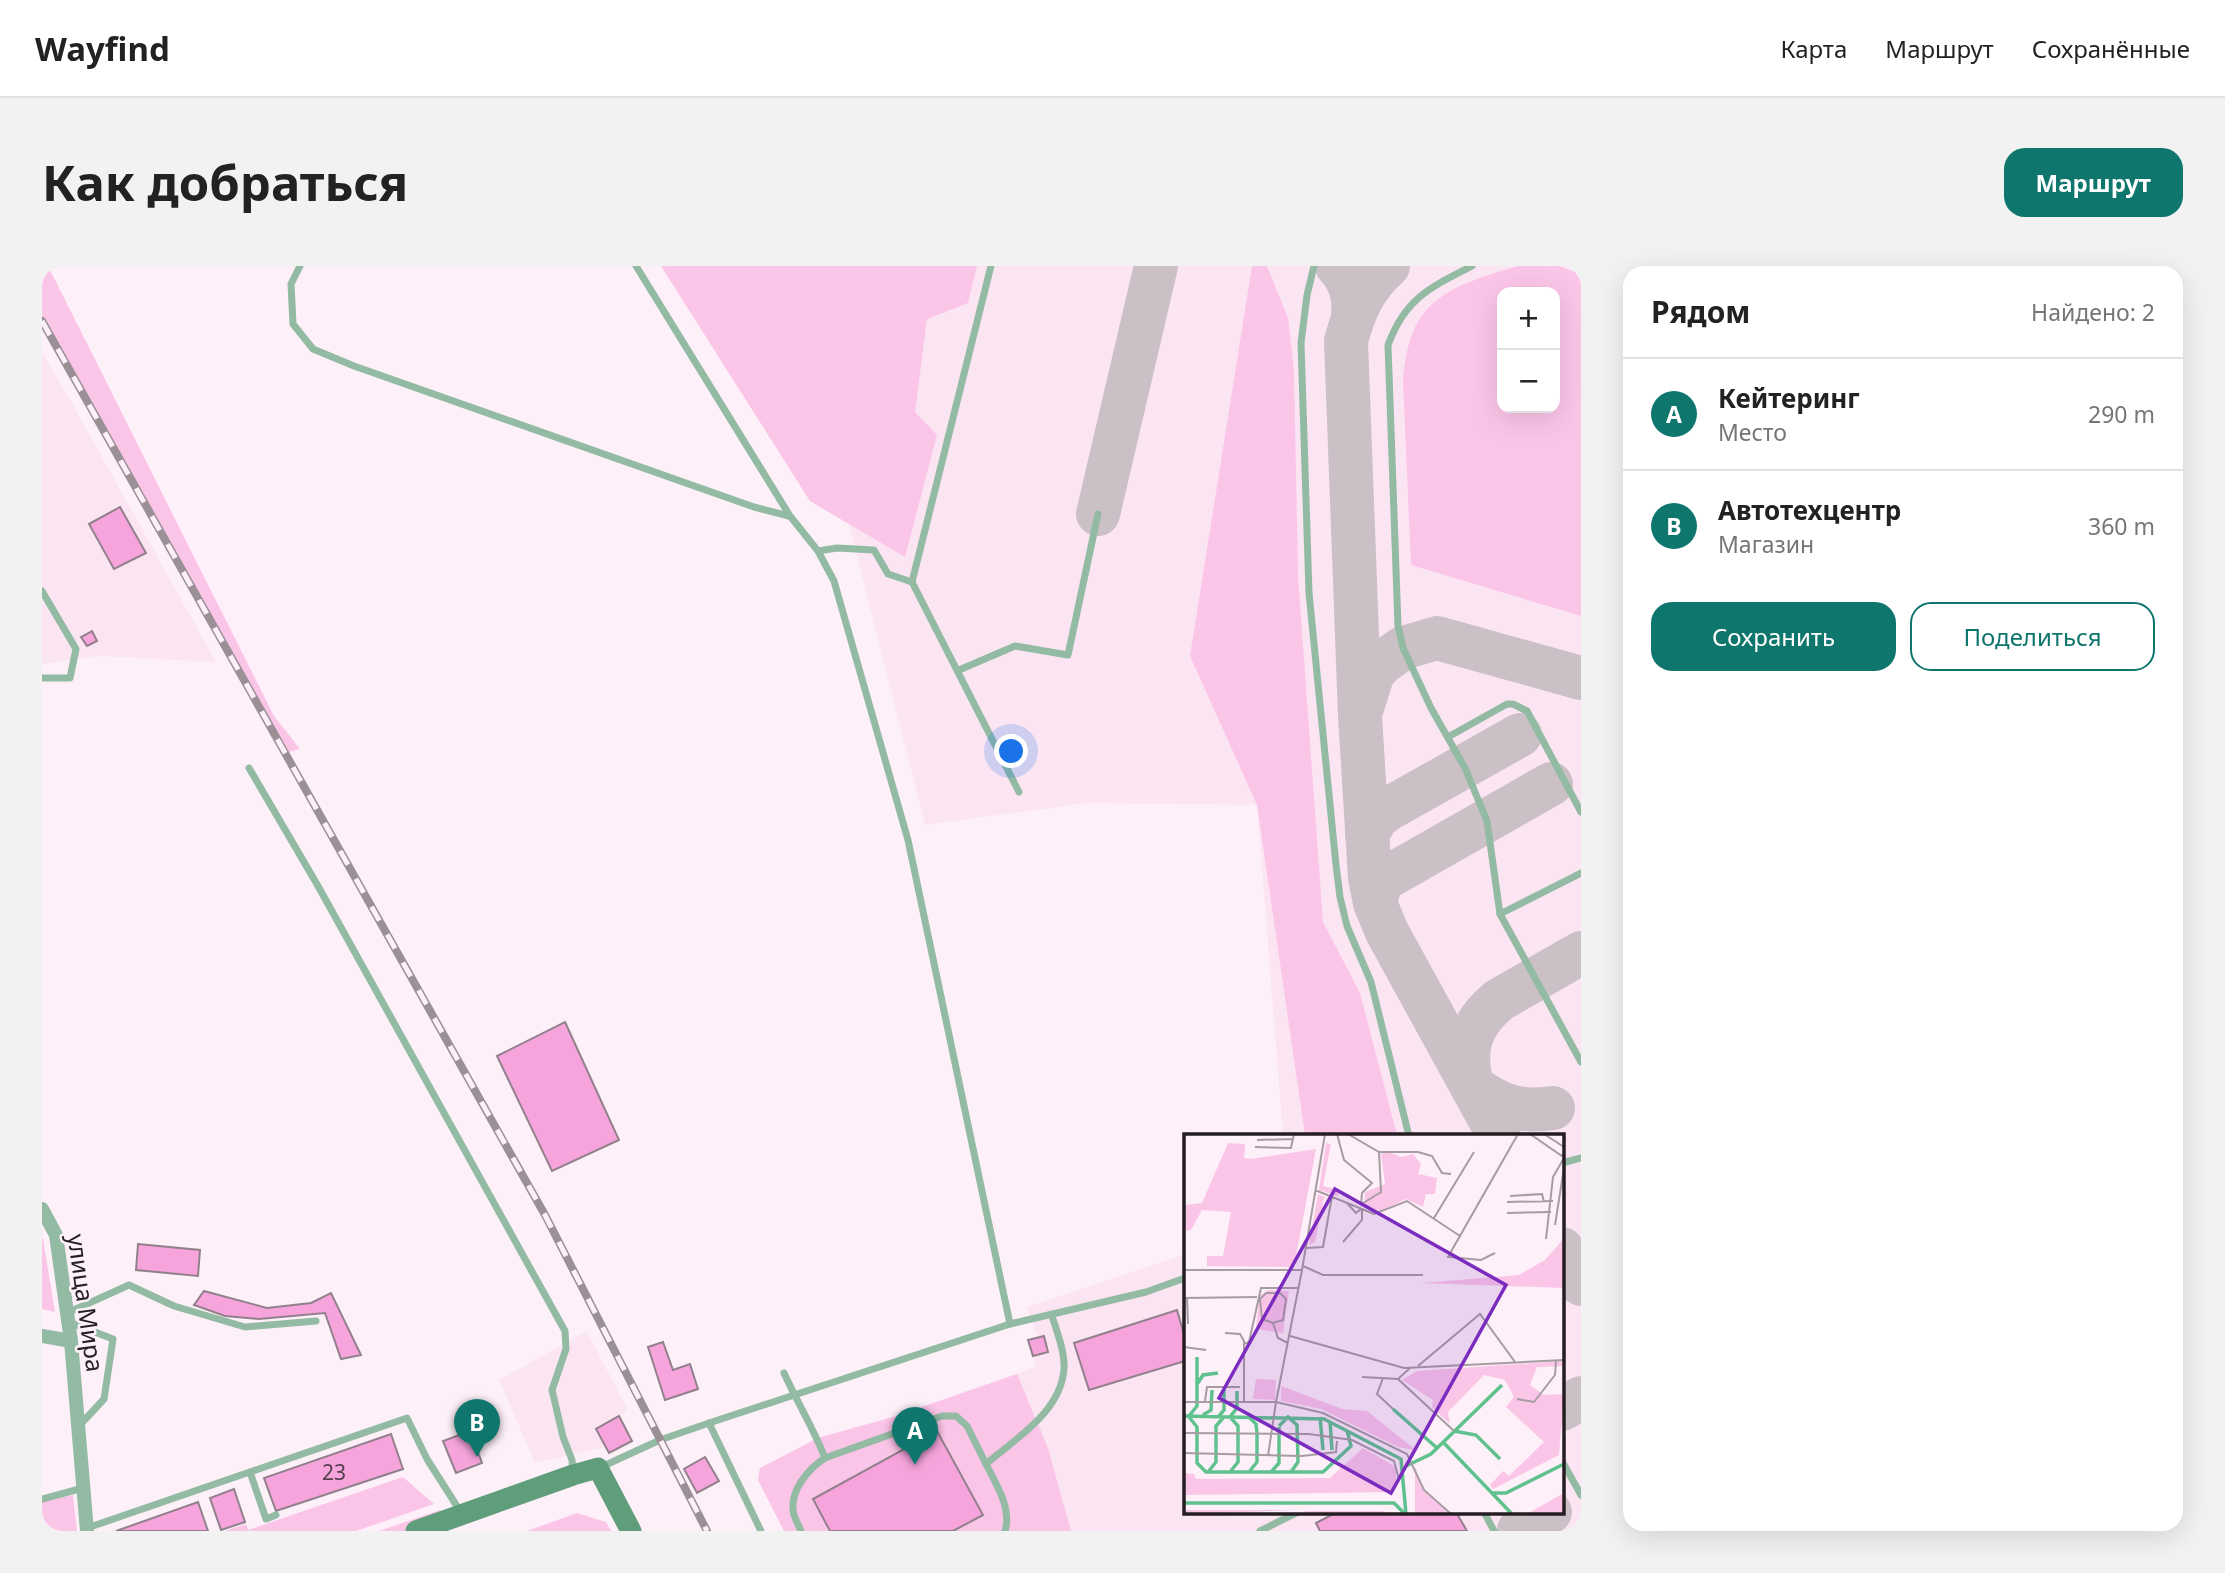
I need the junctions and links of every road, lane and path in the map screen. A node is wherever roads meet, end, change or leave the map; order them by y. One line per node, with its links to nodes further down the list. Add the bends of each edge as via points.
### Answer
1 (300, 266): 7 (lane, via 291,284 293,324 313,349)
2 (636, 266): 7 (lane)
3 (991, 266): 9 (lane)
4 (1314, 266): 20 (lane, via 1301,343 1309,593 1338,887 1346,926 1371,982)
5 (1472, 266): 13 (lane, via 1407,308 1388,345 1398,626 1403,648)
6 (1098, 514): 11 (lane, via 1068,655 1015,646)
7 (790, 516): 8 (lane)
8 (818, 551): 9 (lane, via 874,550 888,573); 28 (lane, via 834,581 908,840)
9 (912, 582): 11 (lane)
10 (42, 592): 12 (lane, via 76,649 71,678)
11 (959, 670): 15 (lane)
12 (42, 678)
13 (1448, 737): 16 (lane, via 1507,704 1521,707); 18 (lane, via 1486,821)
14 (249, 768): 40 (lane, via 565,1331 566,1349 552,1390)
15 (1019, 792)
16 (1581, 812)
17 (1581, 873): 18 (lane)
18 (1500, 914): 19 (lane)
19 (1581, 1062)
20 (1409, 1134)
21 (1581, 1158): 22 (lane)
22 (1563, 1163)
23 (42, 1209): 26 (street, улица Мира, via 56,1235)
24 (1184, 1278): 25 (lane)
25 (1052, 1316): 28 (lane); 37 (lane, via 1064,1368 1058,1390 1042,1415)
26 (68, 1317): 27 (lane, via 130,1285 174,1306 245,1327); 30 (street, улица Мира); 34 (lane, via 113,1339 104,1399)
27 (316, 1321)
28 (1010, 1324): 32 (lane)
29 (42, 1337): 30 (street)
30 (71, 1341): 34 (street, улица Мира)
31 (783, 1373): 32 (lane)
32 (794, 1396): 33 (lane); 35 (lane)
33 (709, 1423): 38 (lane); 51 (lane)
34 (78, 1427): 41 (street, улица Мира)
35 (825, 1458): 37 (lane, via 942,1416 956,1416 967,1426); 52 (lane, via 813,1466 798,1489 793,1507)
36 (1563, 1463): 42 (lane)
37 (986, 1464): 53 (lane, via 1004,1503)
38 (598, 1468): 40 (main road); 50 (main road)
39 (250, 1472): 46 (lane, via 266,1519); 47 (lane, via 407,1418); 48 (lane)
40 (573, 1475): 47 (main road)
41 (83, 1488): 43 (lane); 48 (street, улица Мира)
42 (1581, 1495)
43 (42, 1499)
44 (1294, 1514): 54 (lane)
45 (1485, 1514): 55 (lane)
46 (276, 1515)
47 (462, 1515): 49 (main road)
48 (87, 1530)
49 (416, 1531)
50 (631, 1531)
51 (761, 1531)
52 (801, 1531)
53 (1005, 1531)
54 (1260, 1531)
55 (1494, 1531)

